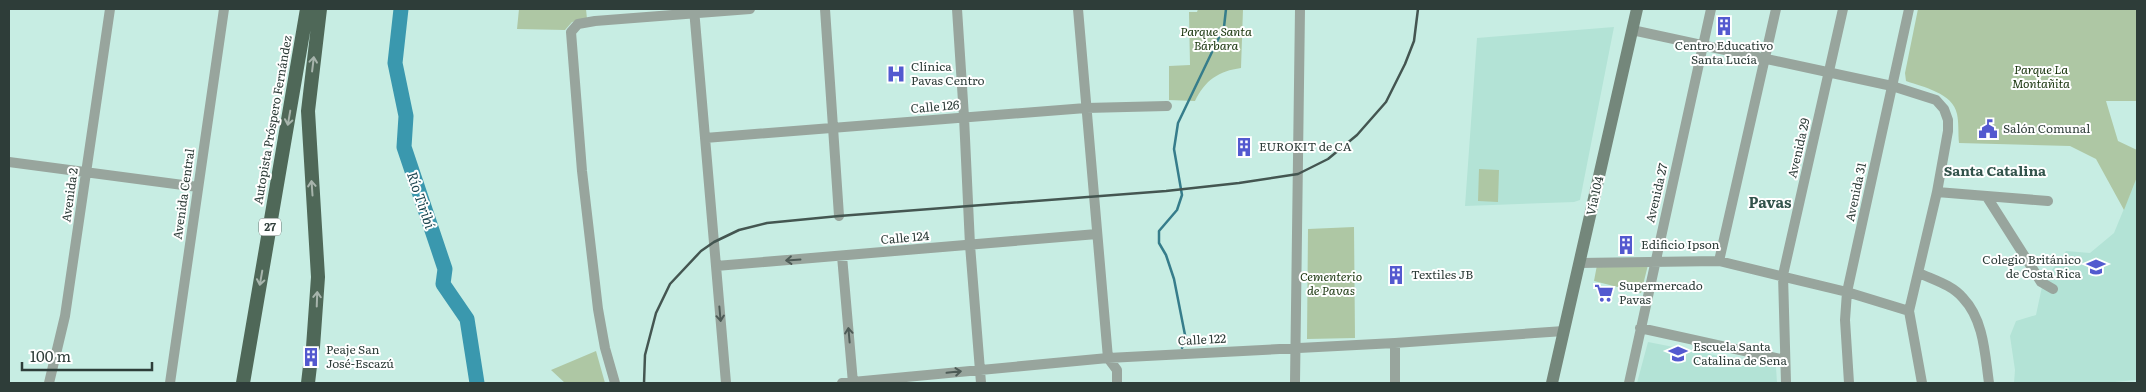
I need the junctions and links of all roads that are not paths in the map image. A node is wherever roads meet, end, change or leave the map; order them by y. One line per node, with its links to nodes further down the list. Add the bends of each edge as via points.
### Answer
1 (110, 9): 27 (street, Avenida 2)
2 (224, 9): 28 (street, Avenida Central)
3 (307, 9): 56 (highway, Autopista Próspero Fernández / 27, one-way to 56)
4 (750, 9): 14 (street)
5 (825, 9): 24 (street)
6 (957, 9): 23 (street)
7 (1078, 9): 22 (street)
8 (1300, 9): 49 (street)
9 (1637, 9): 16 (main road, Vía 104)
10 (1710, 9): 17 (street, Avenida 27)
11 (1776, 9): 18 (street)
12 (1843, 9): 19 (street, Avenida 29)
13 (1909, 9): 20 (street, Avenida 31)
14 (694, 11): 25 (street); 58 (street, via 578,24 571,32 597,300)
15 (320, 12): 48 (highway, one-way to 15, via 318,277 308,111)
16 (1632, 30): 17 (street); 38 (main road, Vía 104)
17 (1703, 45): 18 (street); 36 (street, Avenida 27)
18 (1765, 59): 19 (street); 37 (street)
19 (1828, 72): 20 (street); 41 (street, Avenida 29)
20 (1892, 86): 29 (street, via 1936,100 1944,108 1948,131); 43 (street, Avenida 31)
21 (1167, 106): 22 (street, Calle 126)
22 (1086, 108): 23 (street, Calle 126); 33 (street)
23 (964, 117): 24 (street, Calle 126); 34 (street)
24 (834, 128): 25 (street, Calle 126); 32 (street)
25 (705, 138): 39 (street)
26 (9, 162): 27 (street)
27 (86, 172): 28 (street); 54 (street, Avenida 2, via 65,316)
28 (198, 187): 55 (street, Avenida Central)
29 (1937, 192): 30 (street); 40 (street)
30 (1987, 197): 31 (street); 42 (street, via 2041,282)
31 (2048, 200)
32 (839, 216)
33 (1097, 234): 34 (street, Calle 124); 50 (street)
34 (970, 245): 35 (street, Calle 124); 53 (street)
35 (842, 256): 39 (street, Calle 124, one-way to 39); 60 (street, one-way to 35)
36 (1654, 261): 37 (street); 38 (street); 45 (street, Avenida 27)
37 (1719, 261): 41 (street)
38 (1579, 263): 46 (main road, Vía 104)
39 (716, 266): 59 (street, one-way to 59)
40 (1919, 273): 44 (street); 70 (street, via 1963,297 1975,315 1982,335)
41 (1783, 276): 43 (street); 51 (street, Avenida 29)
42 (2053, 289)
43 (1847, 292): 44 (street); 68 (street, Avenida 31, via 1845,320)
44 (1909, 311): 69 (street)
45 (1640, 328): 51 (street); 66 (street, Avenida 27)
46 (1564, 331): 47 (street, Calle 122); 65 (main road, Vía 104)
47 (1395, 343): 49 (street, Calle 122); 64 (street)
48 (313, 347)
49 (1296, 348): 50 (street, Calle 122); 63 (street)
50 (1108, 358): 53 (street, Calle 122); 62 (street, via 1117,370)
51 (1785, 360): 67 (street, Avenida 29)
52 (310, 366): 57 (highway)
53 (980, 369): 60 (street, Calle 122, one-way to 53); 61 (street)
54 (47, 383)
55 (170, 383)
56 (243, 383)
57 (308, 383)
58 (615, 383)
59 (726, 383)
60 (850, 383)
61 (981, 383)
62 (1118, 383)
63 (1295, 383)
64 (1395, 383)
65 (1552, 383)
66 (1629, 383)
67 (1786, 383)
68 (1849, 383)
69 (1922, 383)
70 (1989, 383)

